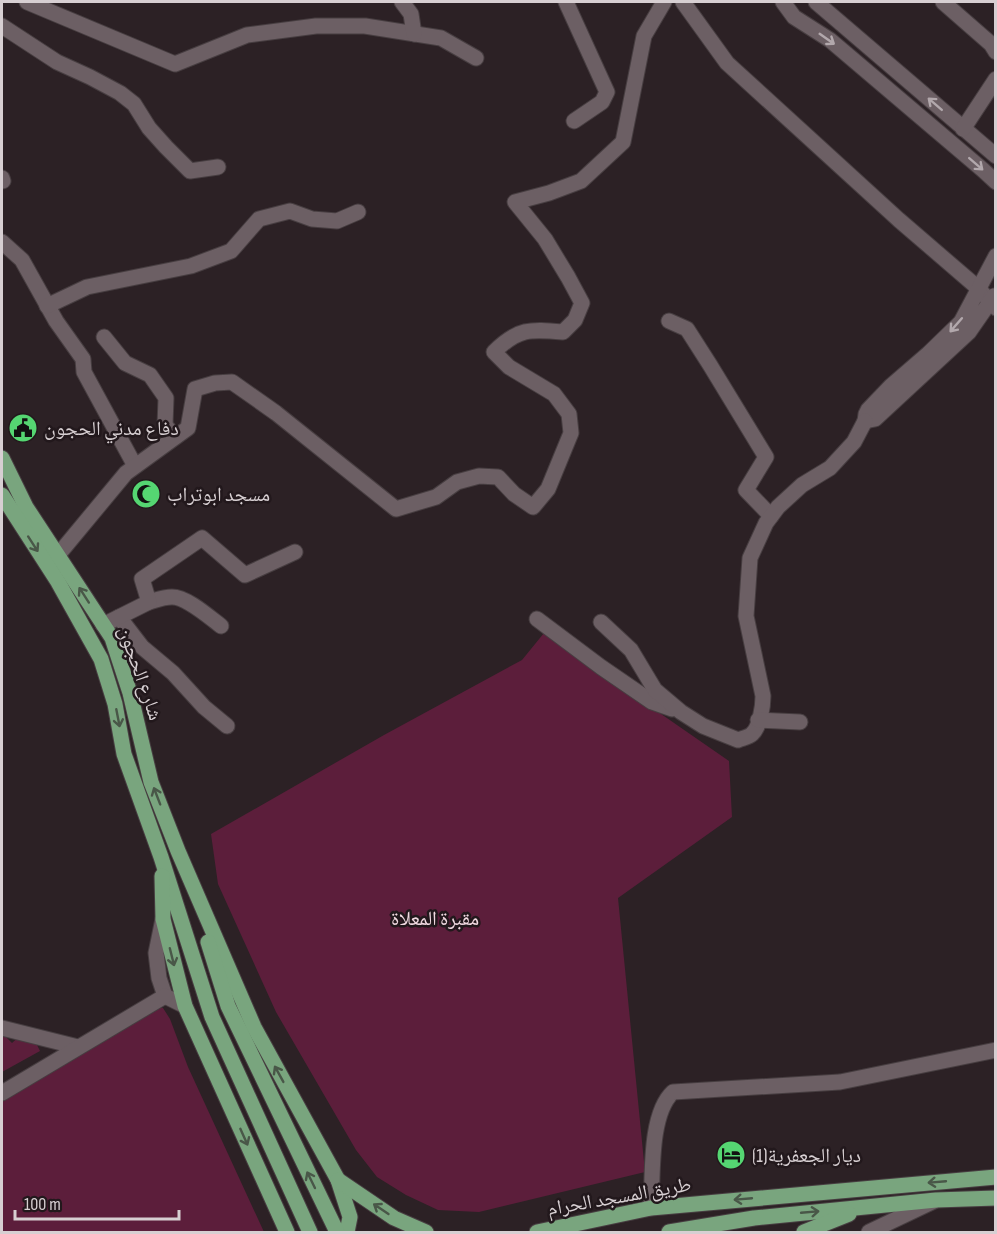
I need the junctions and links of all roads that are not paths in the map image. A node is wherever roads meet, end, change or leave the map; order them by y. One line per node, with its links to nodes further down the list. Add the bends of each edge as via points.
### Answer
1 (27, 2): 10 (street, via 175,64 247,35 316,26 365,26)
2 (402, 2): 10 (street, via 411,14)
3 (566, 2): 14 (street, via 607,92 602,102)
4 (664, 2): 28 (street, via 644,36 623,142 581,182 515,202 545,239 582,303 575,320 563,332 528,330 507,339 494,352 509,367 554,394 569,414 572,433 548,489 533,507 498,477 479,476 457,482 436,497 396,509 232,382 195,389 188,428)
5 (683, 2): 22 (street, via 727,63)
6 (783, 2): 18 (street, one-way to 18, via 794,17 830,40)
7 (816, 2): 15 (street, one-way to 7)
8 (943, 2): 11 (street)
9 (2, 26): 17 (street, via 57,62 120,93 190,171)
10 (414, 34): 12 (street, via 441,38)
11 (996, 52)
12 (476, 58)
13 (996, 79): 15 (street)
14 (574, 121)
15 (963, 129): 16 (street)
16 (996, 156)
17 (218, 167)
18 (996, 182)
19 (358, 212): 24 (street, via 337,221 312,219 291,211 259,219 231,251 191,266 87,287)
20 (2, 242): 24 (street, via 22,260)
21 (996, 256): 22 (street)
22 (978, 288): 23 (street); 27 (street, one-way to 27, via 961,322 891,386 868,410)
23 (993, 302): 27 (street, via 969,332 875,419)
24 (47, 306): 30 (street, via 83,359 84,372)
25 (669, 321): 32 (street, via 687,329 766,457 746,490)
26 (104, 337): 28 (street, via 124,363 150,375 166,398 165,425)
27 (865, 421): 32 (street, via 854,442 830,468 802,485)
28 (175, 437): 30 (street)
29 (2, 458): 34 (main road, شارع الحجون, via 26,507)
30 (135, 466): 34 (street)
31 (2, 495): 46 (main road, شارع الحجون, one-way to 46, via 101,659 115,704 124,754)
32 (771, 516): 42 (street, via 750,558 746,616 763,696)
33 (295, 552): 35 (street, via 245,575 202,538 142,579)
34 (58, 555): 39 (main road, شارع الحجون, one-way to 34)
35 (149, 602): 36 (street); 40 (street, via 177,598)
36 (119, 617): 39 (street); 44 (street, via 142,647)
37 (537, 619): 41 (street, via 652,702)
38 (601, 622): 41 (street, via 631,650 655,690)
39 (103, 625): 45 (main road, شارع الحجون, one-way to 39, via 151,782 112,638)
40 (221, 626)
41 (681, 712): 42 (street, via 738,740 751,736)
42 (758, 720): 43 (street)
43 (800, 722)
44 (227, 726)
45 (178, 851): 55 (main road, one-way to 45, via 254,1027); 63 (main road, one-way to 45, via 228,1006)
46 (161, 857): 47 (main road); 62 (main road, شارع الحجون, via 212,1017)
47 (163, 919): 48 (street, via 156,953); 49 (main road, one-way to 49)
48 (165, 996): 49 (street); 51 (street)
49 (184, 1006): 60 (main road, one-way to 60)
50 (2, 1028): 51 (street)
51 (78, 1047): 53 (street)
52 (996, 1050): 59 (street, via 840,1082 673,1092 661,1109 655,1130)
53 (2, 1093)
54 (996, 1177): 59 (main road, طريق المسجد الحرام, one-way to 59)
55 (338, 1180): 64 (main road, via 350,1217); 65 (main road, one-way to 55, via 394,1218)
56 (996, 1198): 57 (main road)
57 (936, 1200): 58 (main road); 69 (street)
58 (866, 1207): 67 (main road, one-way to 58, via 754,1218); 68 (main road)
59 (651, 1208): 61 (main road, طريق المسجد الحرام)
60 (287, 1231)
61 (540, 1232): 66 (main road, طريق المسجد الحرام)
62 (310, 1233)
63 (337, 1233)
64 (347, 1233)
65 (426, 1233)
66 (525, 1233)
67 (669, 1233)
68 (804, 1233)
69 (869, 1233)

